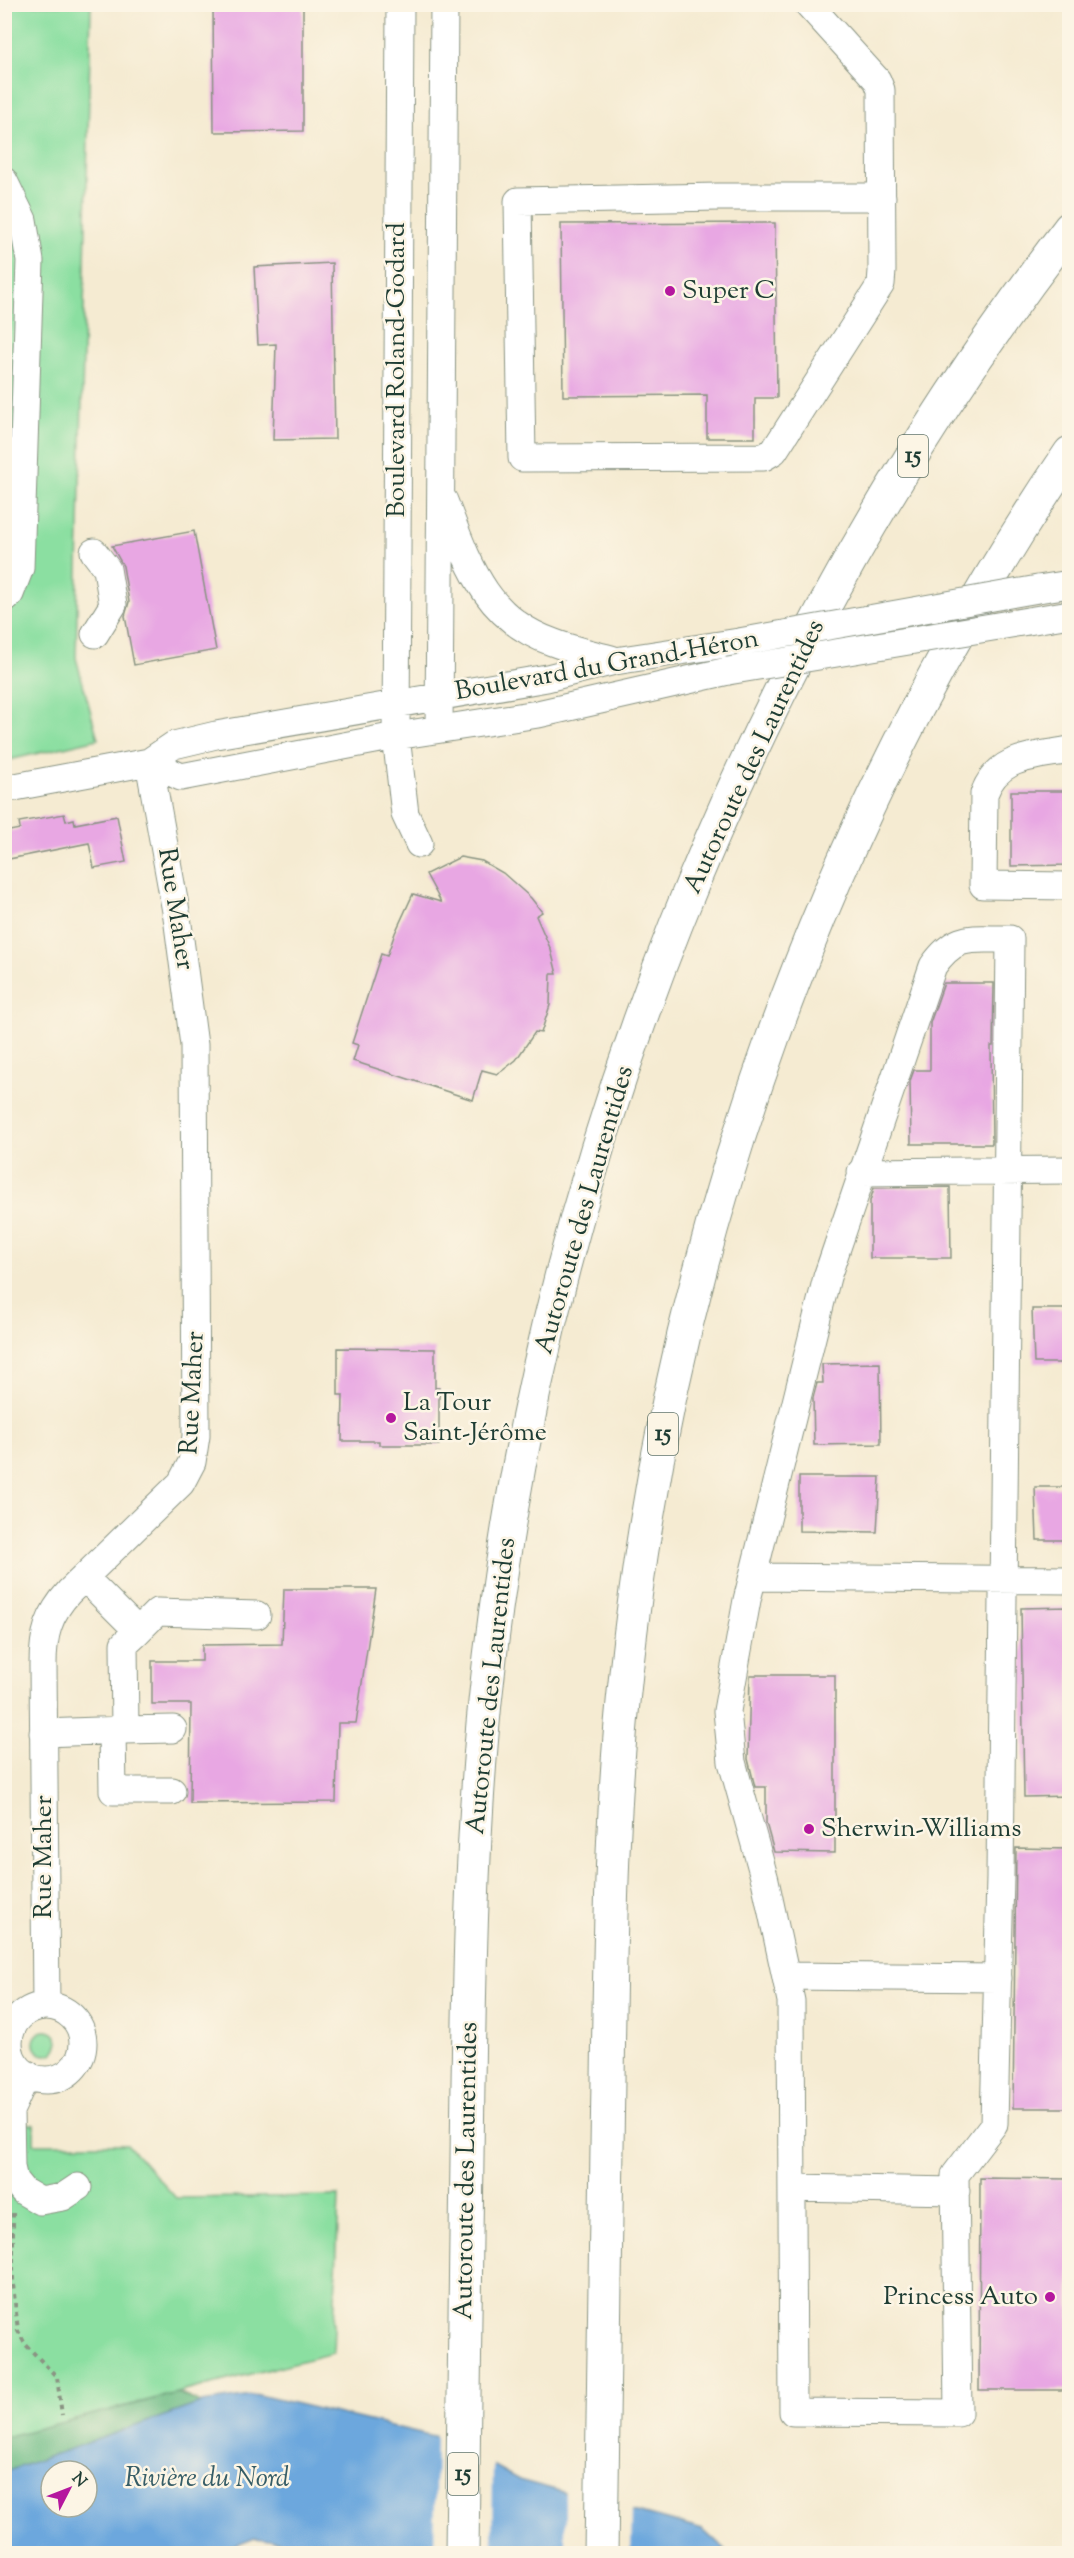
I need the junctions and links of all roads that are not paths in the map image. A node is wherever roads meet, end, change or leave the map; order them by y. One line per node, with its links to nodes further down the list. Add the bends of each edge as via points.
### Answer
1 (400, 4): 17 (street, Boulevard Roland-Godard)
2 (444, 4): 9 (street, Boulevard Roland-Godard)
3 (808, 4): 5 (street, via 877,80 881,90)
4 (4, 181): 8 (street, via 23,220 30,261)
5 (882, 197): 5 (street, via 518,201 522,458 764,457 774,451 881,284)
6 (1070, 228): 47 (highway, Autoroute des Laurentides / 15, via 993,332 915,451 787,680 724,813 664,959 627,1058 576,1220 520,1462 484,1710 471,1904)
7 (1070, 453): 48 (highway, 15, via 1020,528 936,672 828,898 751,1102 686,1328 646,1524 625,1679 617,1777)
8 (13, 473): 12 (street, via 20,568 10,594)
9 (439, 488): 15 (street, via 468,562 495,606 521,627 551,642); 16 (street, Boulevard Roland-Godard)
10 (94, 552): 14 (street, via 107,569 113,605)
11 (1070, 584): 15 (street, Boulevard du Grand-Héron, bridge)
12 (4, 599)
13 (1070, 614): 18 (street, Boulevard du Grand-Héron, bridge, via 728,670 538,714)
14 (95, 634)
15 (615, 661): 16 (street, Boulevard du Grand-Héron, via 547,678)
16 (438, 696): 17 (street, Boulevard du Grand-Héron); 18 (street, Boulevard Roland-Godard)
17 (395, 702): 19 (street, Boulevard Roland-Godard); 21 (street, Boulevard du Grand-Héron, via 174,745)
18 (439, 729): 19 (street, Boulevard du Grand-Héron)
19 (396, 736): 21 (street, Boulevard du Grand-Héron, via 181,777); 23 (street, Boulevard Roland-Godard, via 405,813)
20 (1070, 750): 25 (street, via 1007,763 988,782 984,794)
21 (149, 762): 22 (street, Boulevard du Grand-Héron); 30 (street, Rue Maher, via 177,917 194,1045 196,1436 192,1462 181,1483)
22 (4, 789)
23 (419, 844)
24 (1070, 867): 25 (street)
25 (983, 868): 26 (street, via 983,885)
26 (1070, 886)
27 (1070, 1170): 28 (street)
28 (1008, 1171): 29 (street); 29 (street, via 1010,939 959,940 945,949 933,966); 32 (street)
29 (861, 1172): 31 (street, via 827,1277)
30 (84, 1577): 35 (street); 38 (street, Rue Maher, via 58,1605 45,1629)
31 (753, 1577): 32 (street); 40 (street, via 727,1711 727,1733)
32 (1004, 1579): 33 (street); 41 (street)
33 (1070, 1580)
34 (257, 1615): 35 (street, via 157,1612)
35 (138, 1631): 37 (street, via 124,1644)
36 (172, 1729): 37 (street)
37 (119, 1731): 38 (street); 39 (street, via 113,1791)
38 (43, 1733): 42 (street, Rue Maher)
39 (172, 1791)
40 (786, 1976): 41 (street); 45 (street, via 791,2001)
41 (998, 1978): 46 (street, via 994,2124 955,2175)
42 (46, 2006): 43 (street, via 24,2014 12,2030 12,2055); 43 (street, via 63,2011 75,2021 82,2035 82,2051 75,2066 58,2078)
43 (27, 2074): 44 (street, via 10,2111 14,2180 40,2201 59,2199)
44 (78, 2187)
45 (792, 2188): 46 (street); 46 (street, via 793,2412 958,2413)
46 (956, 2191)
47 (462, 2553)
48 (601, 2553)

